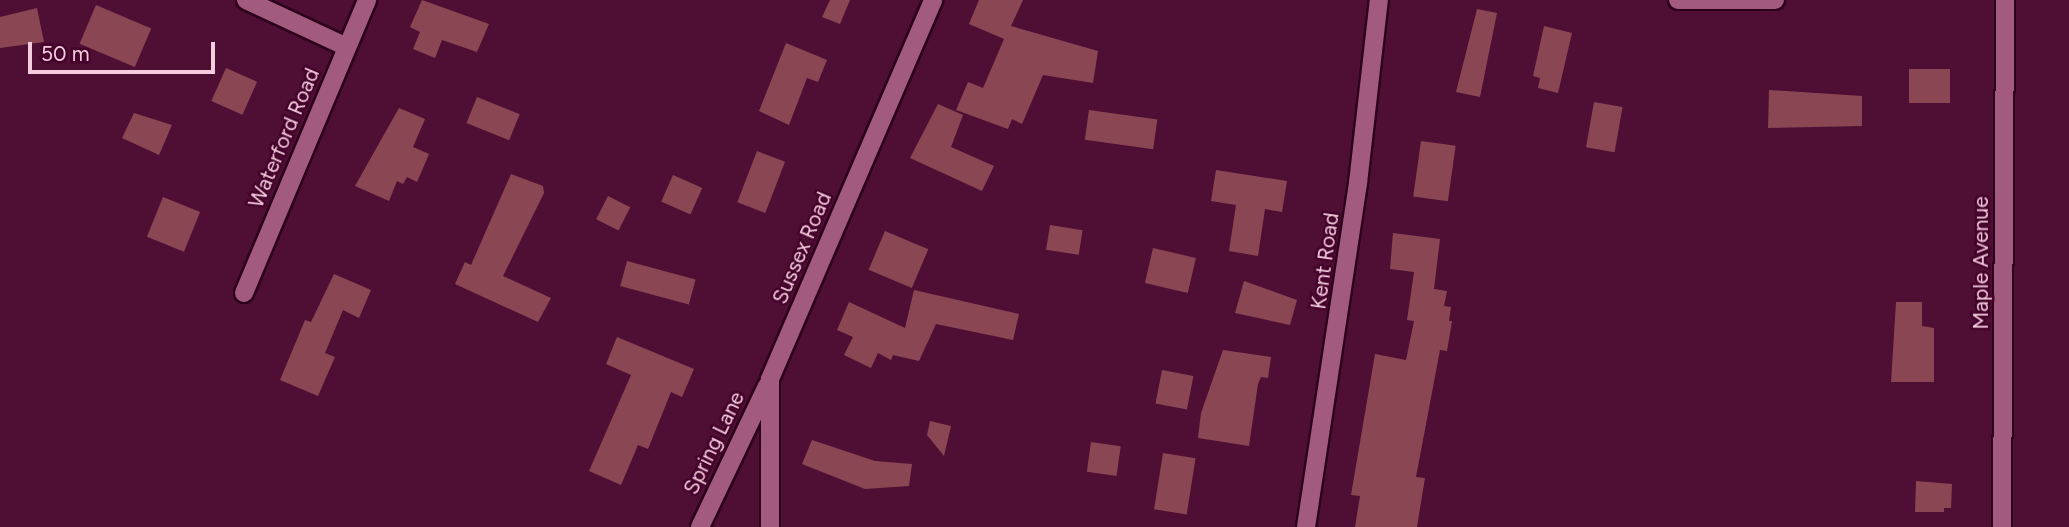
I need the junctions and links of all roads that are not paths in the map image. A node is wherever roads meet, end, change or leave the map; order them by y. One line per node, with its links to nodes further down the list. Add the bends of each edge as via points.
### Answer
1 (246, 0): 8 (street)
2 (367, 0): 8 (street, Waterford Road)
3 (933, 0): 10 (street, Sussex Road)
4 (1379, 0): 13 (street, Kent Road, via 1347,263)
5 (1678, 0): 6 (street)
6 (1775, 0)
7 (2005, 0): 14 (street, Maple Avenue)
8 (347, 47): 9 (street, Waterford Road)
9 (244, 293)
10 (770, 379): 11 (street, Spring Lane); 12 (street, Sussex Road)
11 (700, 527)
12 (769, 527)
13 (1306, 527)
14 (2002, 527)

